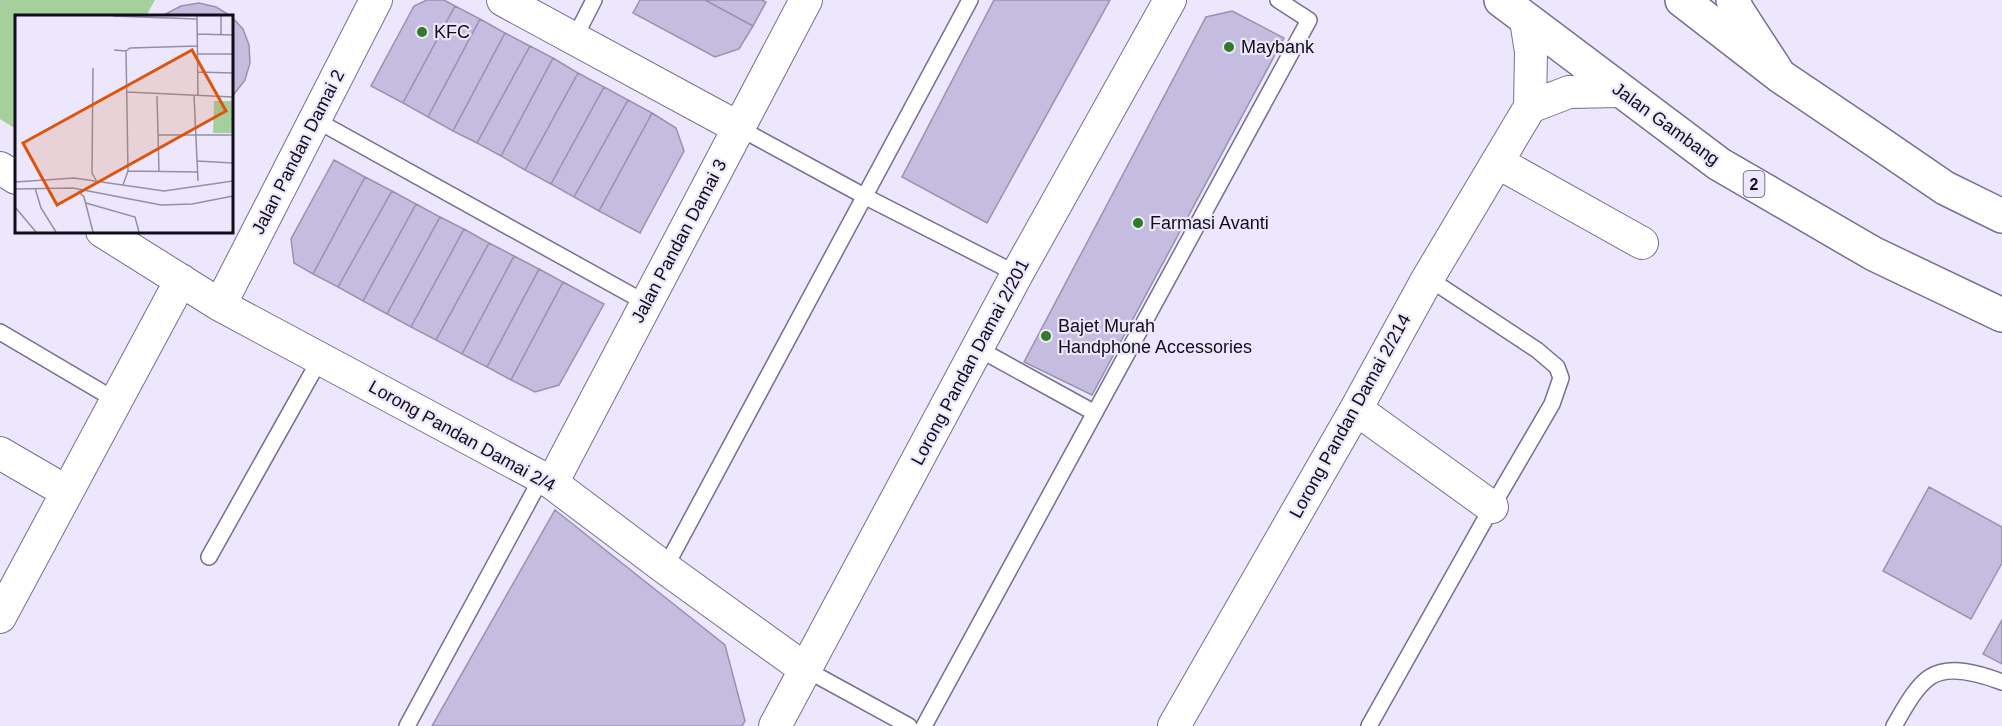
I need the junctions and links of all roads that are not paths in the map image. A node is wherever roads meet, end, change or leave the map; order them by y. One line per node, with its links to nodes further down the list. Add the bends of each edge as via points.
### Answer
1 (376, 0): 16 (street, Jalan Pandan Damai 2)
2 (502, 0): 12 (street)
3 (594, 0): 12 (lane)
4 (806, 0): 17 (street, Jalan Pandan Damai 3)
5 (970, 0): 21 (lane)
6 (1170, 0): 25 (street, Lorong Pandan Damai 2/201)
7 (1278, 0): 36 (lane, via 1309,20)
8 (1501, 0): 11 (main road, Jalan Gambang / 2)
9 (1682, 0): 13 (main road)
10 (1733, 0): 13 (main road)
11 (1526, 20): 14 (main road, Jalan Gambang / 2); 15 (street)
12 (574, 39): 17 (street)
13 (1780, 76): 22 (main road, via 1945,188)
14 (1620, 90): 15 (street, via 1569,92); 30 (main road, Jalan Gambang / 2, via 1719,164 1874,254)
15 (1530, 107): 18 (street, Lorong Pandan Damai 2/214)
16 (314, 119): 28 (lane); 29 (street, Jalan Pandan Damai 2)
17 (739, 128): 21 (lane); 28 (street, Jalan Pandan Damai 3)
18 (1497, 162): 24 (street); 26 (street, Lorong Pandan Damai 2/214)
19 (0, 168): 20 (street)
20 (15, 177)
21 (866, 197): 25 (lane); 42 (lane)
22 (2002, 216)
23 (104, 232): 27 (street, Lorong Pandan Damai 2/4)
24 (1642, 243)
25 (1017, 274): 32 (street, Lorong Pandan Damai 2/201)
26 (1428, 278): 35 (street, Lorong Pandan Damai 2/214); 40 (lane, via 1536,350 1557,367 1561,378 1552,404)
27 (181, 280): 29 (street, Lorong Pandan Damai 2/4); 34 (street)
28 (646, 303): 38 (street, Jalan Pandan Damai 3)
29 (220, 305): 33 (street, Lorong Pandan Damai 2/4)
30 (2002, 315)
31 (0, 332): 34 (lane)
32 (977, 348): 36 (lane); 44 (street, Lorong Pandan Damai 2/201)
33 (320, 359): 38 (street, Lorong Pandan Damai 2/4); 41 (lane)
34 (117, 401): 39 (street)
35 (1356, 409): 40 (street); 50 (street, Lorong Pandan Damai 2/214)
36 (1095, 413): 49 (lane)
37 (0, 453): 39 (street)
38 (547, 480): 42 (street, Lorong Pandan Damai 2/4); 46 (lane)
39 (67, 492): 43 (street)
40 (1492, 507): 51 (lane)
41 (209, 557)
42 (664, 568): 44 (street, Lorong Pandan Damai 2/4)
43 (0, 617)
44 (805, 669): 47 (street, Lorong Pandan Damai 2/201); 48 (lane)
45 (2002, 682): 52 (lane, via 1975,672 1930,677 1911,697)
46 (407, 726)
47 (775, 726)
48 (909, 726)
49 (924, 726)
50 (1174, 726)
51 (1369, 726)
52 (1894, 726)

